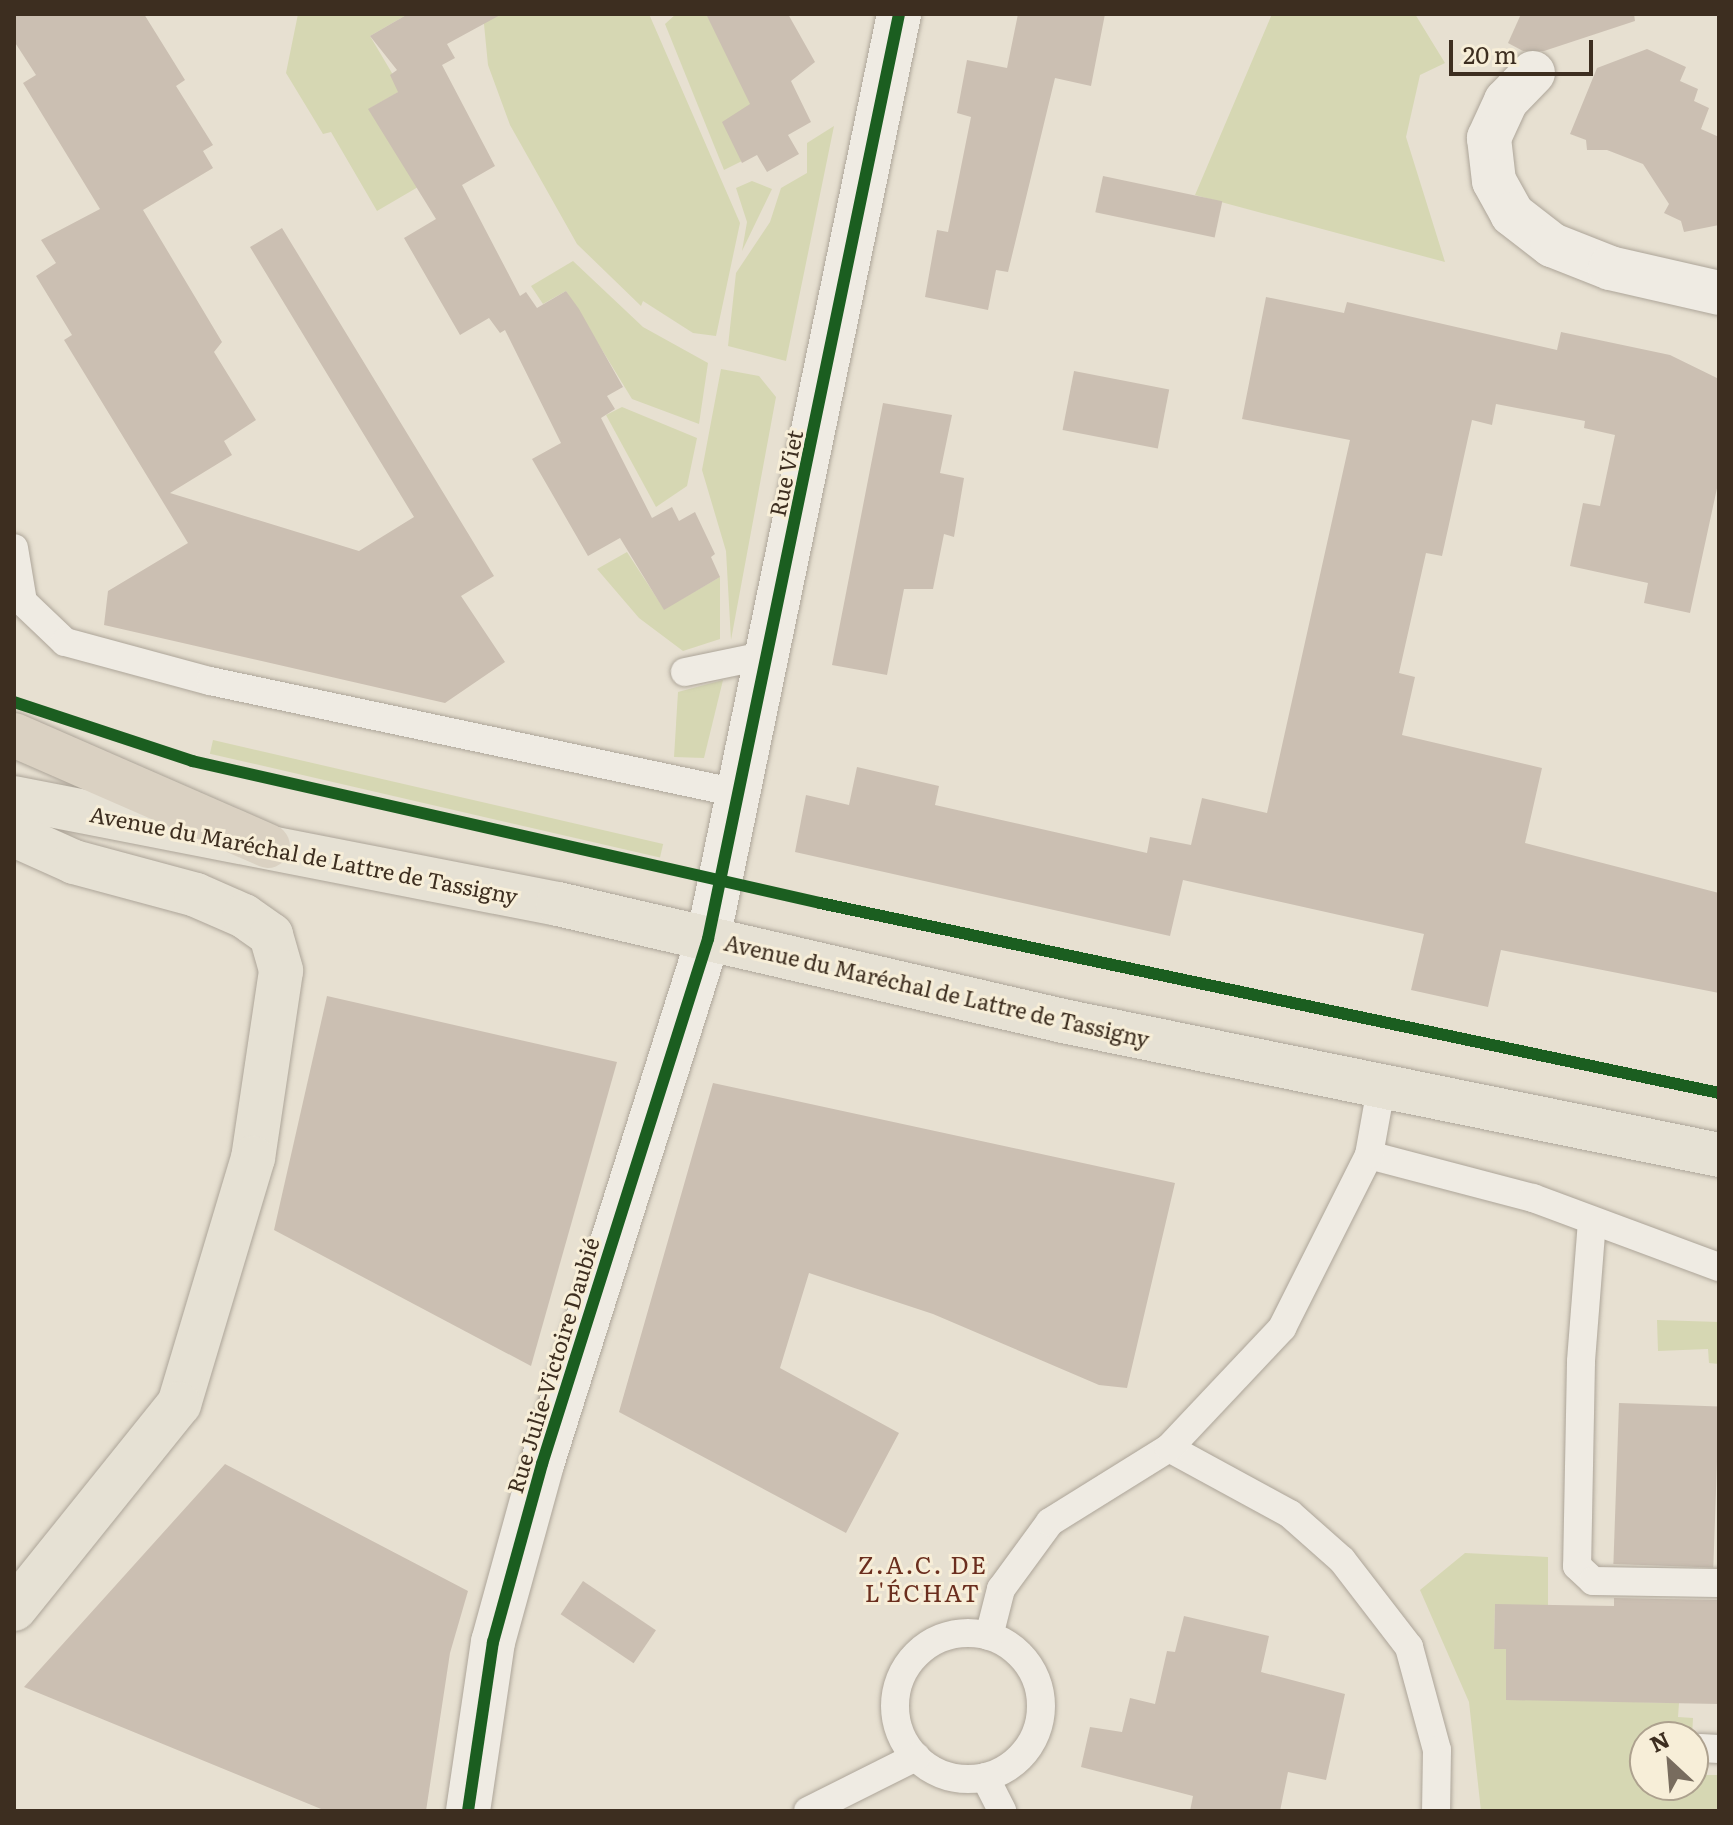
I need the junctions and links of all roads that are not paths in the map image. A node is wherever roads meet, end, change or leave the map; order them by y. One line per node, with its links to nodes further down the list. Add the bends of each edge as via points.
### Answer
1 (899, 14): 5 (street, Rue Viet)
2 (1533, 73): 3 (street, via 1506,101 1489,138 1494,181 1512,214 1552,245 1610,268)
3 (1719, 293)
4 (14, 548): 8 (lane, via 23,602 65,642 210,681)
5 (767, 655): 6 (lane); 8 (street, Rue Viet)
6 (685, 672)
7 (14, 735): 11 (highway)
8 (738, 793): 12 (street, Rue Viet)
9 (14, 798): 11 (main road, Avenue du Maréchal de Lattre de Tassigny)
10 (14, 835): 20 (main road, via 74,862 196,895 244,916 271,935 281,971 253,1158 179,1404)
11 (268, 846): 12 (main road, Avenue du Maréchal de Lattre de Tassigny)
12 (708, 939): 13 (main road, Avenue du Maréchal de Lattre de Tassigny, via 1063,1021); 24 (street, Rue Julie-Victoire Daubié, via 509,1583 493,1642)
13 (1382, 1083): 14 (lane); 15 (main road, Avenue du Maréchal de Lattre de Tassigny)
14 (1369, 1155): 16 (lane, via 1533,1198); 18 (lane, via 1282,1328)
15 (1719, 1155)
16 (1592, 1221): 17 (lane); 19 (lane, via 1581,1362 1577,1566 1593,1581)
17 (1719, 1267)
18 (1169, 1448): 21 (lane, via 1050,1522 1001,1589); 27 (lane, via 1290,1514 1342,1560 1409,1647 1437,1750)
19 (1719, 1583)
20 (14, 1609)
21 (989, 1636): 22 (lane, via 946,1636 910,1660 895,1700 896,1721); 23 (lane, via 1024,1659 1040,1697 1027,1747 1005,1769)
22 (916, 1757): 23 (lane, via 948,1776); 25 (lane)
23 (985, 1777): 26 (lane)
24 (468, 1811)
25 (808, 1811)
26 (1002, 1811)
27 (1436, 1811)

